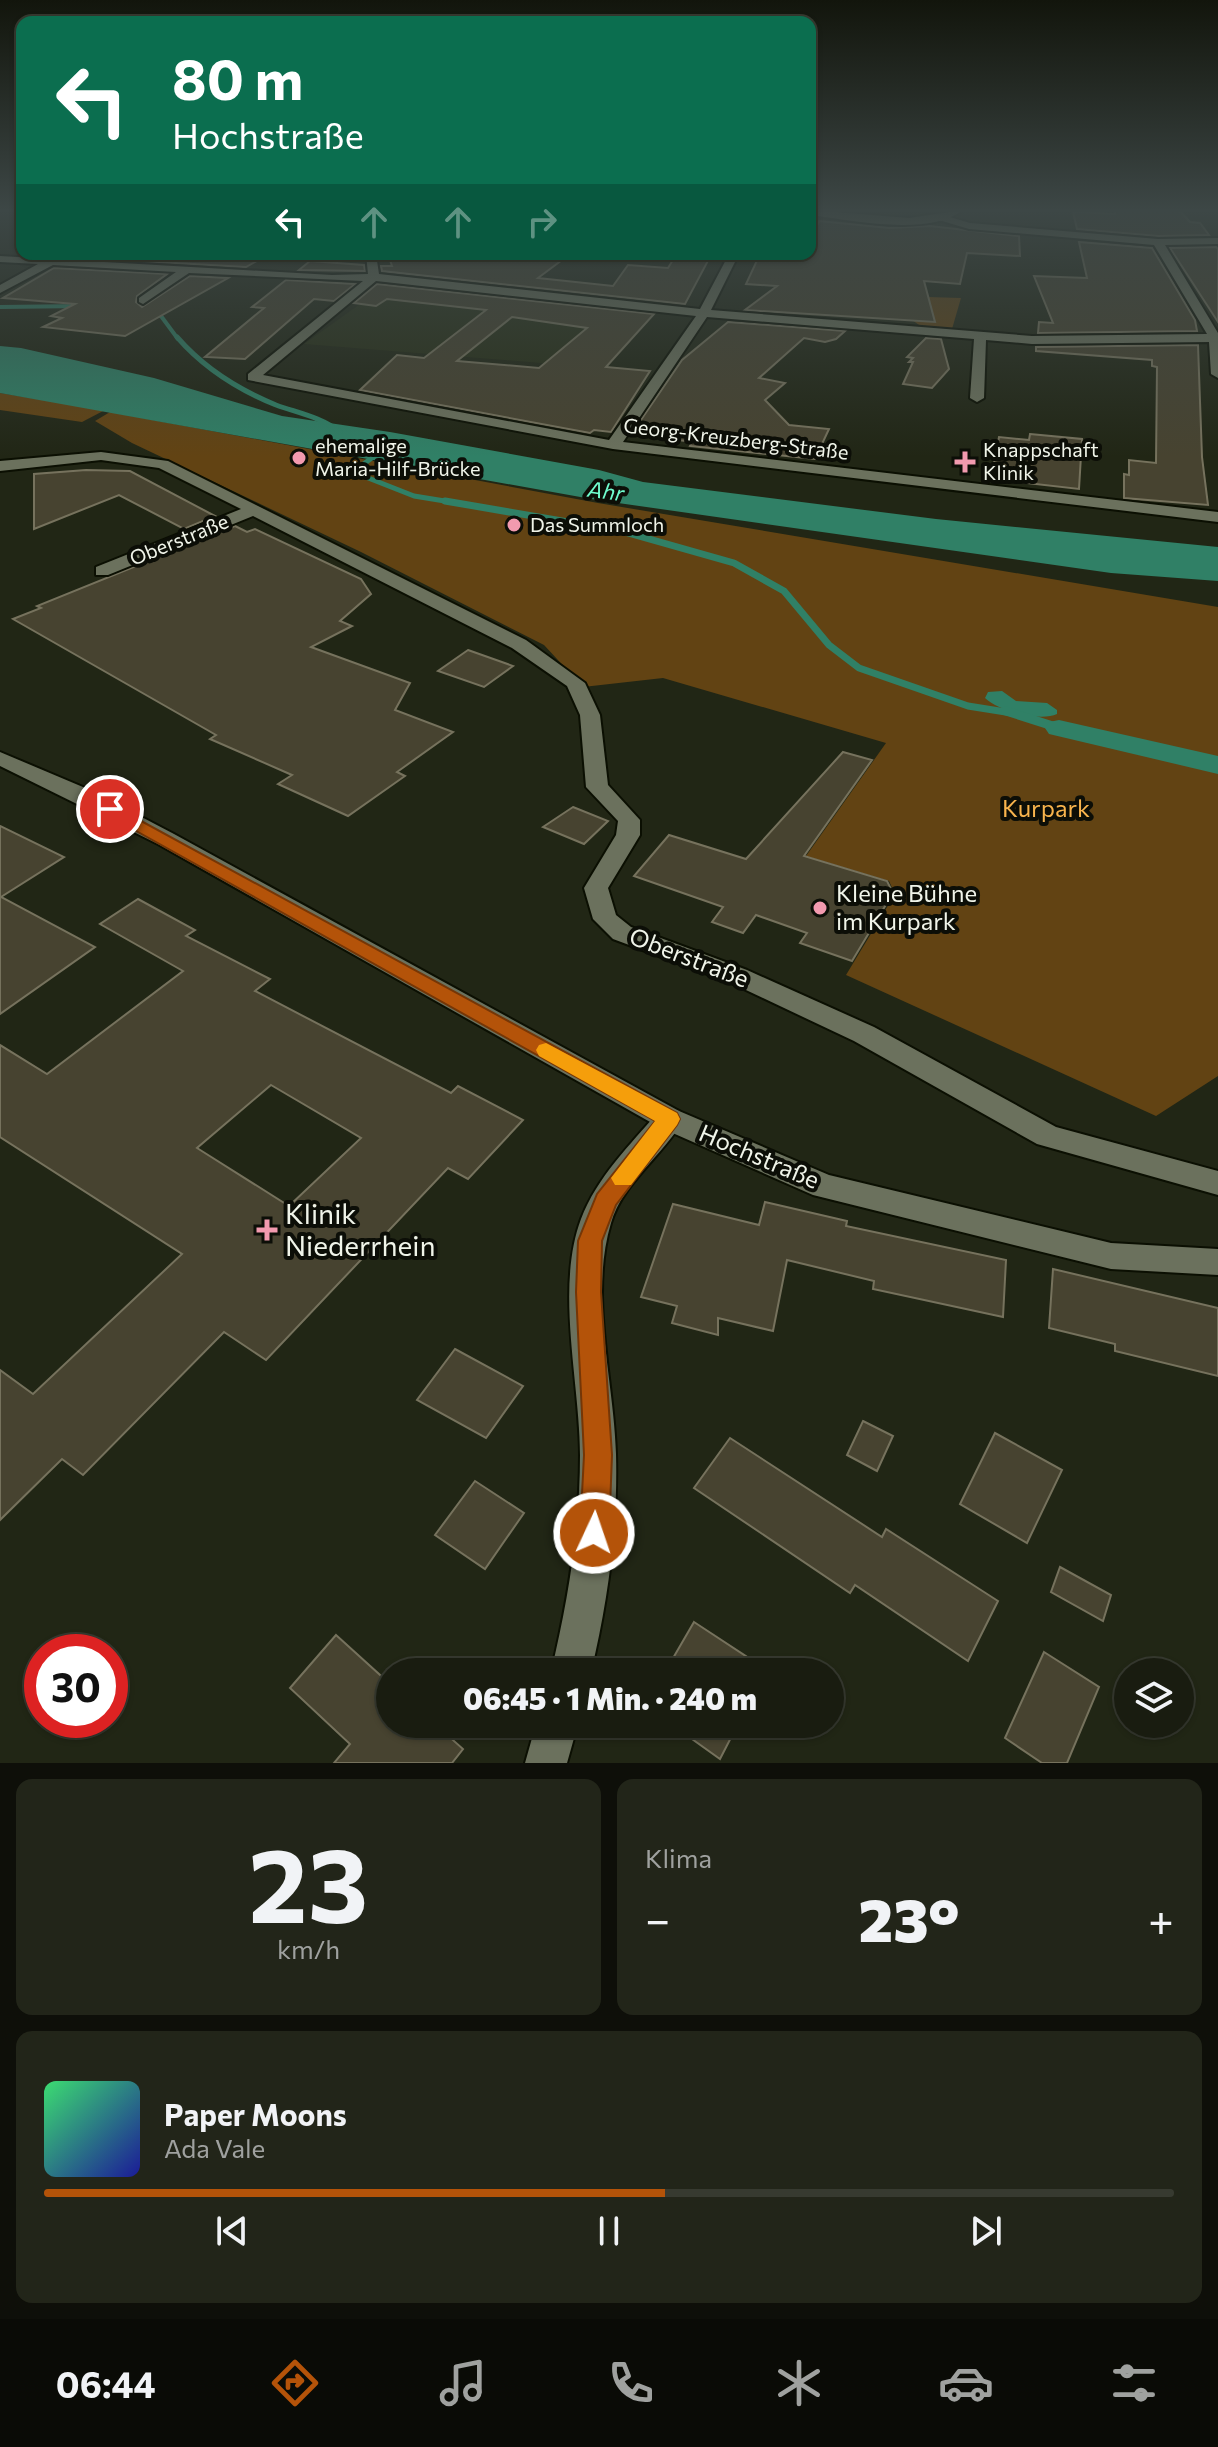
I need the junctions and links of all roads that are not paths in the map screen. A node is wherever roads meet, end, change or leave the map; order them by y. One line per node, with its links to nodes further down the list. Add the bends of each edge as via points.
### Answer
1 (154, 292): 6 (street)
2 (356, 292): 12 (street, Georg-Kreuzberg-Straße, via 253,377)
3 (514, 292): 7 (street)
4 (715, 292): 7 (street)
5 (1188, 292): 9 (street)
6 (143, 300)
7 (704, 313): 8 (street); 12 (street)
8 (980, 336): 9 (street); 11 (street)
9 (1216, 338): 10 (street)
10 (1218, 374)
11 (977, 398)
12 (613, 445): 15 (street, Georg-Kreuzberg-Straße)
13 (0, 466): 14 (street, Oberstraße, via 101,456 136,458 163,464)
14 (256, 509): 16 (street, Oberstraße); 19 (street, Oberstraße, via 519,644 575,683 590,715 597,787 629,820 628,835 596,888 605,919 622,933 738,976 864,1034 1047,1136)
15 (1218, 517)
16 (102, 571)
17 (0, 758): 18 (street, Hochstraße, via 166,839)
18 (669, 1119): 20 (street, Hochstraße, via 824,1186 1111,1256); 21 (street, via 606,1200 590,1241 598,1455 592,1561)
19 (1218, 1183)
20 (1218, 1262)
21 (574, 1658)
22 (553, 1738): 23 (street)
23 (546, 1763)

